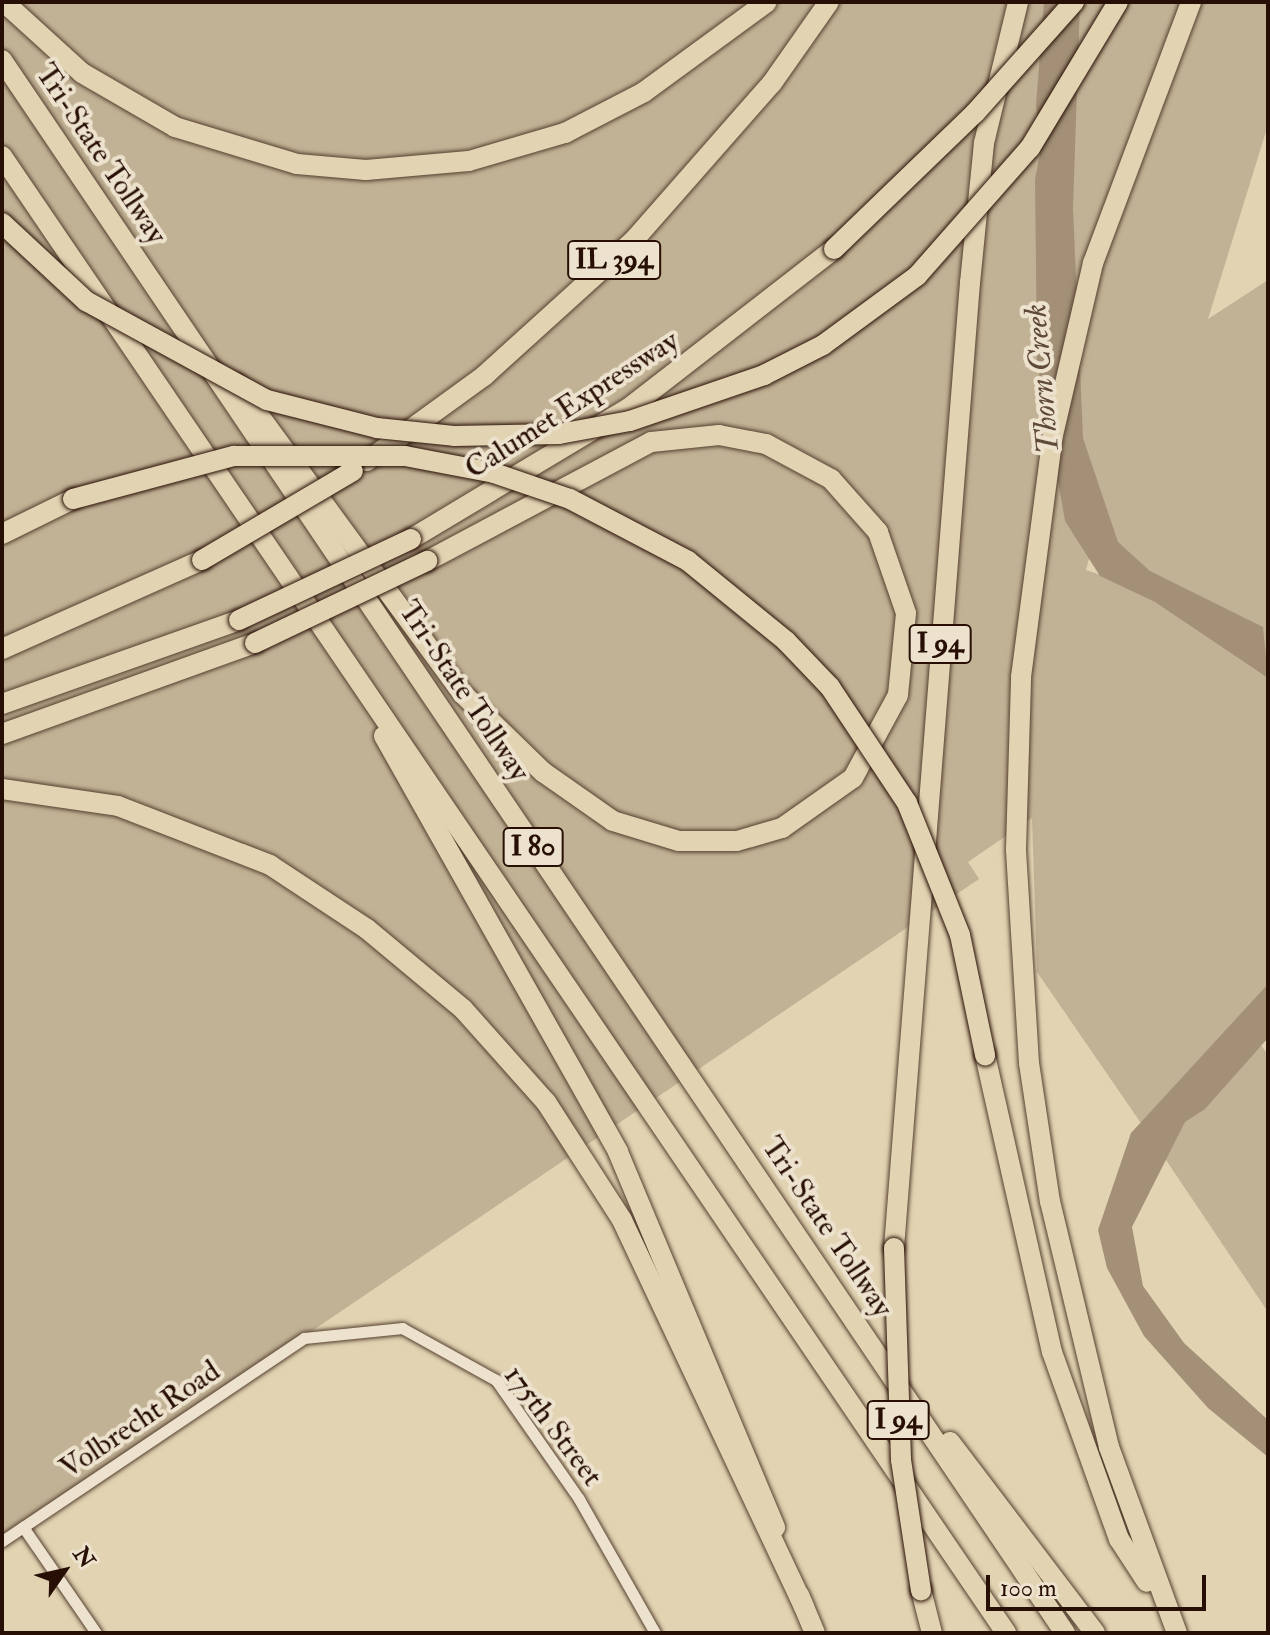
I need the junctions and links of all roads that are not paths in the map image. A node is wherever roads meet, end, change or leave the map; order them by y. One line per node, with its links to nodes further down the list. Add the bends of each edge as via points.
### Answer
1 (4, 2): 2 (highway, via 82,73 175,127 297,164 366,170 469,161 565,133 644,92)
2 (767, 2)
3 (829, 2): 13 (highway, IL 394, bridge, via 762,94 634,240 484,376 353,471 202,560)
4 (1018, 2): 27 (highway, I 94, bridge, via 984,143 970,283 894,1248 901,1460)
5 (1074, 2): 15 (highway, Calumet Expressway, bridge, via 975,113 834,249 629,408 411,539 239,620)
6 (1118, 2): 10 (highway, bridge, via 1030,148 917,276 823,345 764,375 630,421 559,434 454,436 377,428 267,400 86,301)
7 (1191, 2): 23 (highway, via 1093,263 1053,435 1029,590 1016,849 1035,1103 1101,1417)
8 (2, 60): 11 (highway, Tri-State Tollway / I 80)
9 (2, 156): 14 (highway, I 80)
10 (2, 223)
11 (158, 292): 16 (highway, bridge, via 270,423 463,694 543,772 613,821 679,841 737,841 782,828 853,778 898,695 906,613 878,532 831,479 766,444 719,435 651,442 427,561 255,643); 19 (highway, Tri-State Tollway / I 80)
12 (2, 534): 23 (highway, bridge, via 73,499 234,456 405,456 494,473 570,499 688,561 786,641 830,687 907,803 960,935 1052,1352 1119,1539)
13 (2, 649)
14 (347, 661): 22 (highway, via 422,812 618,1152); 28 (highway, I 80)
15 (2, 704)
16 (2, 734)
17 (2, 789): 22 (highway, via 73,796 169,821 270,865 367,929 463,1009 546,1102 622,1220)
18 (304, 1338): 20 (street, Volbrecht Road); 25 (street, 175th Street, via 402,1328 496,1380 579,1499)
19 (868, 1341): 29 (highway, Tri-State Tollway / I 80); 30 (highway, via 1020,1528)
20 (23, 1527): 21 (street, Volbrecht Road); 24 (street)
21 (2, 1541)
22 (804, 1607): 26 (highway)
23 (1174, 1626)
24 (96, 1633)
25 (655, 1633)
26 (815, 1633)
27 (932, 1633)
28 (1006, 1633)
29 (1065, 1633)
30 (1095, 1633)

